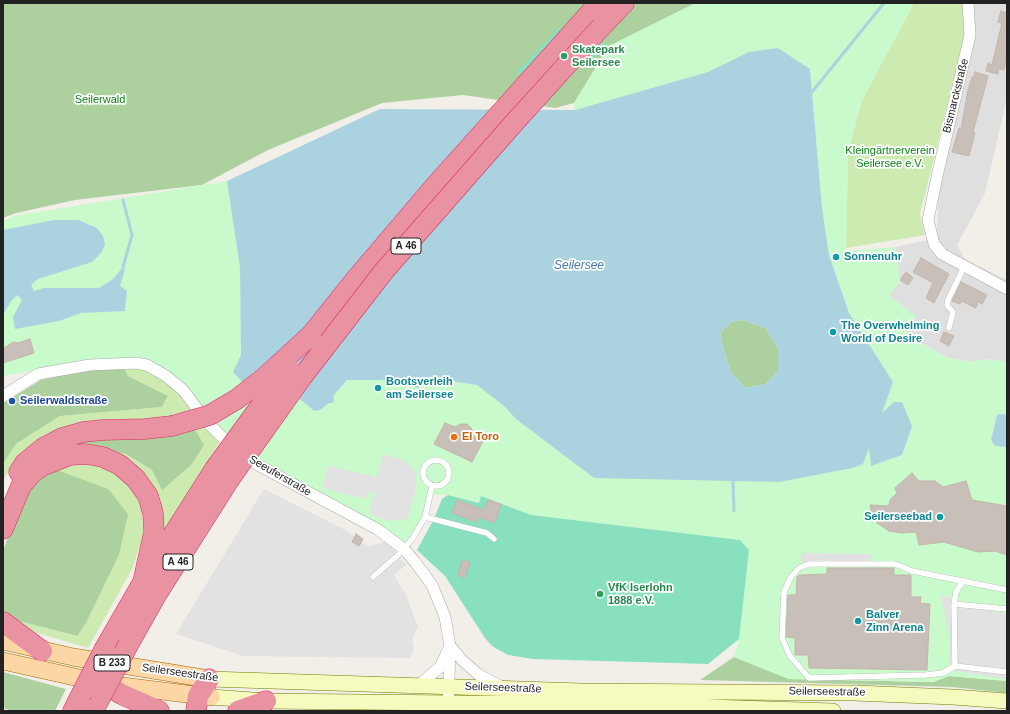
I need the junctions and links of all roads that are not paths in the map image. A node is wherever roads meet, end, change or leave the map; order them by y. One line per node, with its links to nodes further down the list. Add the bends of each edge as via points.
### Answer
1 (624, 3): 3 (highway, A 46)
2 (968, 3): 4 (street, Bismarckstraße, via 970,35 928,220 937,249)
3 (596, 15): 7 (highway, A 46, via 435,186); 9 (highway, A 46, bridge, via 513,124 384,271 302,377)
4 (964, 267): 5 (street, Bismarckstraße); 6 (lane, via 948,300 947,305 953,312)
5 (1007, 289)
6 (949, 328)
7 (311, 335): 9 (highway, A 46, bridge); 11 (highway, bridge, via 264,378 237,399 210,415 172,426 83,432 62,438 43,448 25,463)
8 (3, 396): 15 (street, Seeuferstraße, via 38,374 124,362 147,365 183,390 197,410 227,442 256,464 376,529)
9 (221, 475): 18 (highway, A 46); 33 (highway, A 46, bridge)
10 (432, 486): 10 (lane, via 442,484 448,478 448,469 442,461 429,462 423,470 424,479); 12 (lane)
11 (3, 496)
12 (425, 517): 14 (lane, via 487,533); 15 (lane)
13 (3, 529): 18 (highway, via 21,486 37,470 70,455 103,457 120,465 136,479 150,501 154,532)
14 (494, 539)
15 (404, 549): 16 (lane); 24 (street, Seeuferstraße, via 435,592 445,617)
16 (373, 577)
17 (963, 581): 19 (lane); 20 (lane, via 956,592); 30 (lane, via 912,571 895,564 809,564 798,568 784,592 782,638 790,656)
18 (143, 582): 37 (highway, A 46, bridge)
19 (1007, 590)
20 (954, 604): 21 (lane); 27 (lane)
21 (1007, 609)
22 (3, 622): 25 (highway)
23 (3, 641): 25 (main road, Seilerseestraße / B 233)
24 (450, 646): 29 (street, via 440,667); 31 (street, Seeuferstraße); 32 (street, via 478,675)
25 (42, 651): 34 (main road, Seilerseestraße / B 233)
26 (3, 661): 33 (main road, Seilerseestraße / B 233)
27 (955, 666): 28 (lane); 30 (lane, via 943,673)
28 (1007, 672)
29 (419, 685): 31 (main road, Seilerseestraße); 34 (main road, Seilerseestraße)
30 (816, 685): 32 (main road, Seilerseestraße); 36 (main road, Seilerseestraße)
31 (450, 687): 32 (main road, Seilerseestraße); 39 (street, Seeuferstraße)
32 (506, 689)
33 (100, 697): 34 (main road, Seilerseestraße / B 233); 42 (highway, via 121,694)
34 (204, 699): 35 (main road, Seilerseestraße)
35 (266, 701): 38 (main road, Seilerseestraße); 43 (highway)
36 (1007, 701)
37 (77, 703)
38 (402, 707): 39 (main road, Seilerseestraße)
39 (448, 707): 40 (main road, Seilerseestraße)
40 (646, 708): 41 (main road, Seilerseestraße)
41 (733, 710): 44 (main road, Seilerseestraße)
42 (159, 711)
43 (238, 711)
44 (833, 711)

